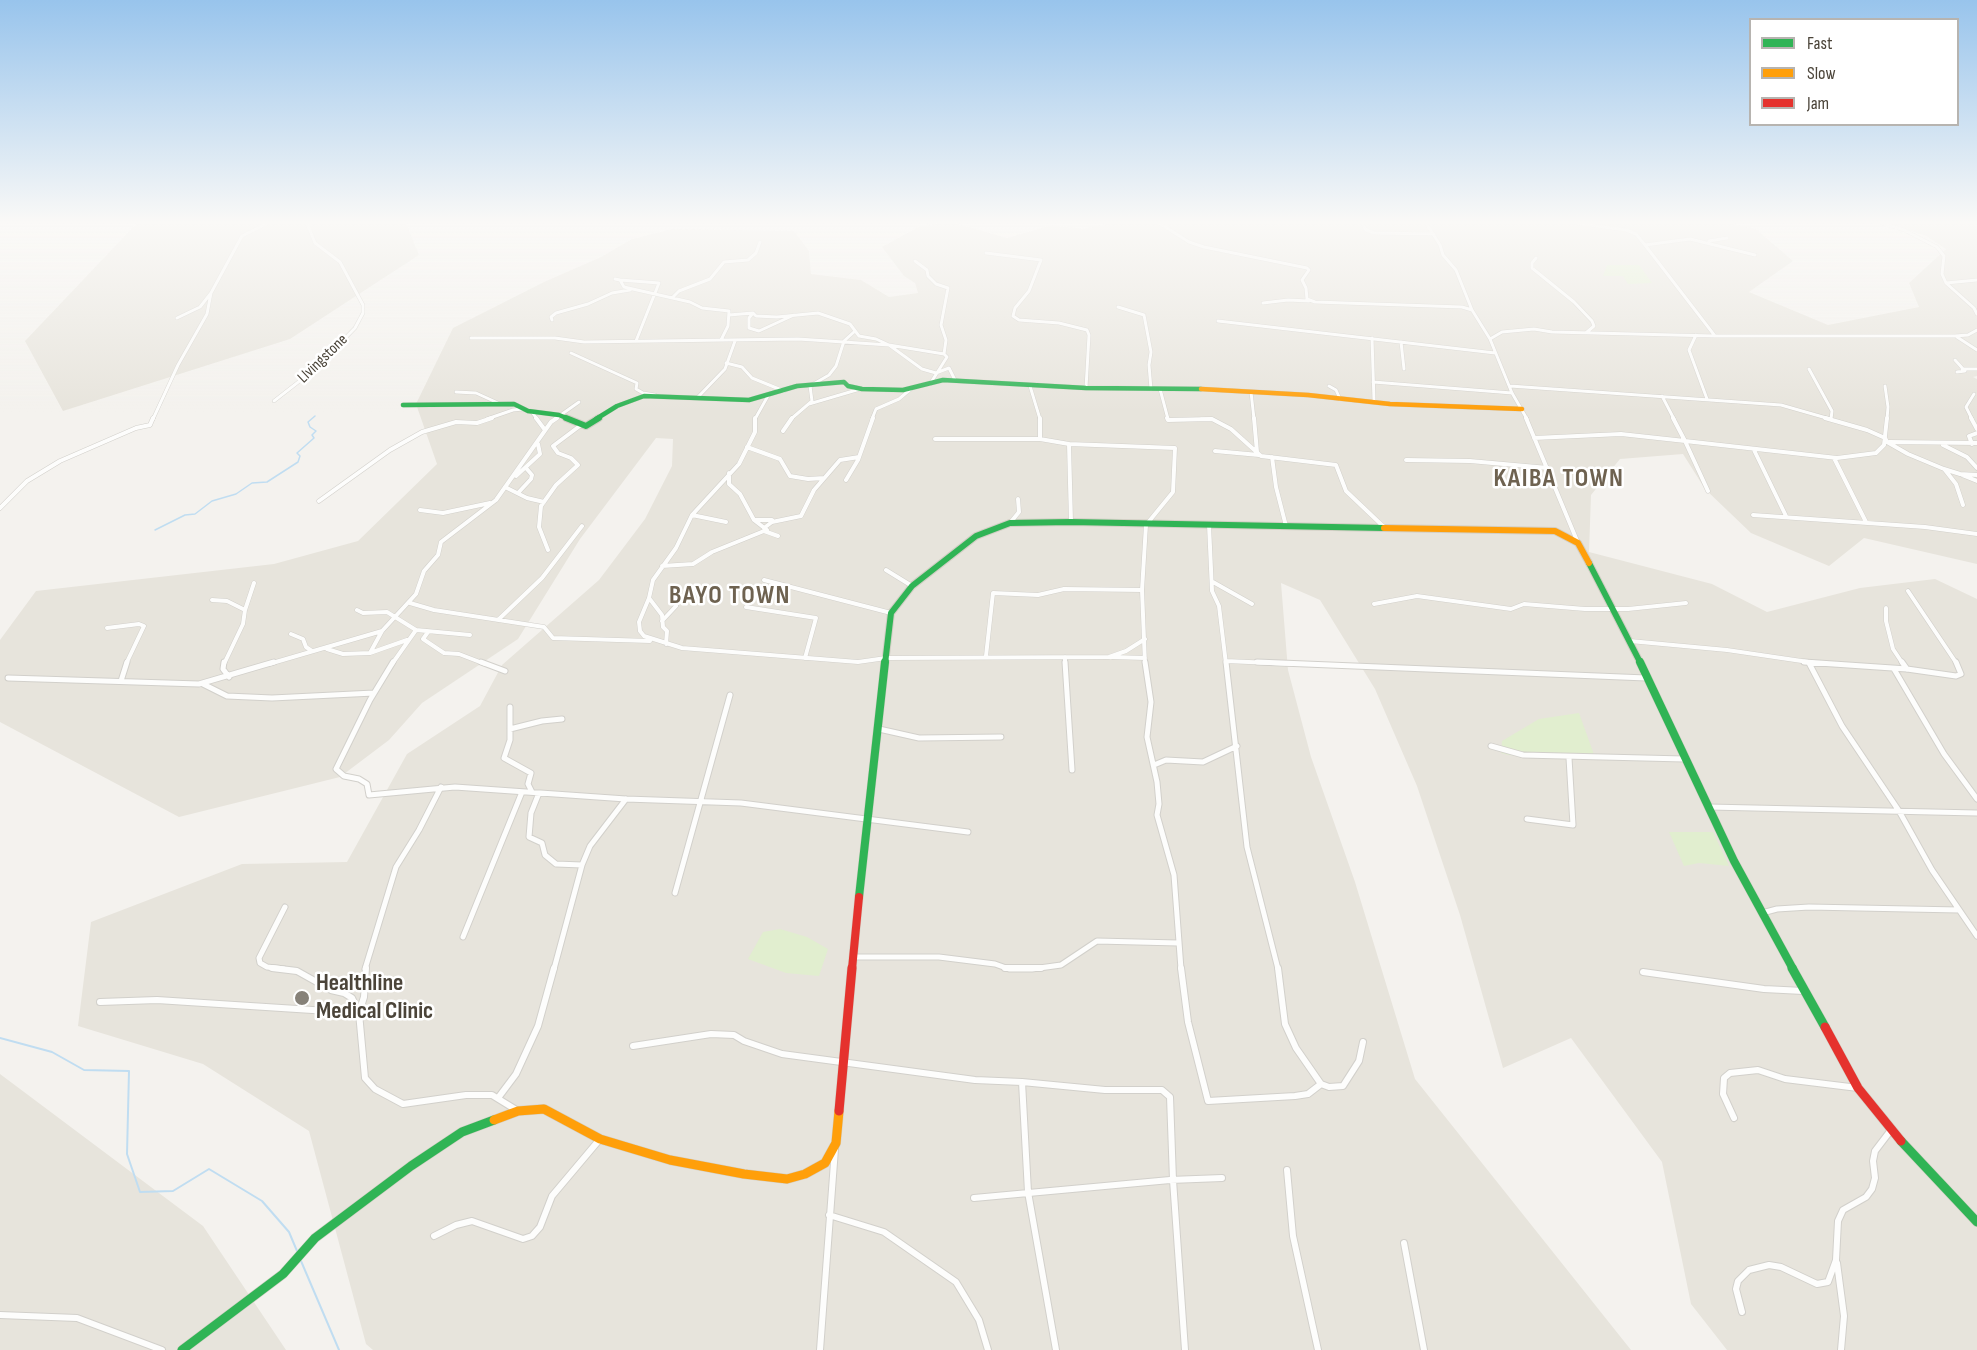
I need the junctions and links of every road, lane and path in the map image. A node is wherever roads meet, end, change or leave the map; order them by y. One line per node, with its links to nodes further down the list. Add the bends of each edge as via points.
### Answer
1 (215, 286): 14 (street)
2 (353, 286): 80 (street, LIvingstone, via 363,305 355,328 315,369)
3 (624, 286): 13 (street)
4 (659, 286): 15 (street)
5 (692, 286): 16 (street)
6 (942, 286): 46 (street, via 948,288 940,325 946,340)
7 (1031, 286): 64 (street, via 1013,316 1087,330)
8 (1305, 286): 17 (street, via 1307,299)
9 (1461, 286): 20 (street)
10 (1555, 286): 30 (street, via 1592,321 1594,326)
11 (1677, 286): 32 (street)
12 (1949, 286): 23 (street)
13 (633, 290): 15 (street); 26 (street, via 556,313)
14 (211, 293): 25 (street, via 200,307); 131 (street, via 207,314 150,425 27,480)
15 (654, 295): 16 (street); 38 (street)
16 (672, 298): 24 (street, via 702,308 729,310)
17 (1312, 301): 18 (street); 20 (street)
18 (1263, 303)
19 (1118, 307): 66 (street, via 1144,315 1151,352)
20 (1472, 310): 36 (street)
21 (753, 313): 22 (street, via 777,317); 22 (street, via 749,328 759,331); 24 (street)
22 (796, 314): 29 (street, via 818,313 850,324)
23 (1977, 314)
24 (729, 315): 37 (street)
25 (177, 318)
26 (552, 320)
27 (1218, 321): 34 (street)
28 (1977, 330): 33 (street)
29 (855, 331): 40 (street); 42 (street, via 859,336)
30 (1584, 333): 31 (street); 36 (street, via 1534,328 1502,332)
31 (1696, 335): 32 (street); 78 (street, via 1689,350)
32 (1715, 336): 33 (street)
33 (1955, 336): 43 (street)
34 (1372, 338): 41 (street); 56 (street)
35 (471, 339): 38 (street)
36 (1490, 339): 45 (street)
37 (721, 340): 38 (street); 39 (street)
38 (636, 341)
39 (735, 341): 40 (street); 48 (street)
40 (844, 341): 42 (street); 58 (street, via 833,370)
41 (1401, 342): 45 (street); 49 (street)
42 (889, 345): 46 (street); 54 (street, via 922,369)
43 (1977, 350)
44 (572, 353): 74 (street, via 637,383 636,389 643,393)
45 (1495, 353): 61 (street)
46 (944, 354): 54 (street, via 947,357)
47 (1955, 360): 51 (street)
48 (726, 363): 68 (street, via 742,367 752,378); 76 (street)
49 (1404, 369)
50 (1809, 369): 89 (street, via 1832,411)
51 (1962, 369): 52 (street); 53 (street, via 1965,371)
52 (1977, 369)
53 (1958, 372)
54 (936, 373): 55 (street, via 949,368); 57 (street)
55 (955, 380): 57 (main road); 59 (main road)
56 (1373, 382): 71 (street); 79 (street)
57 (930, 384): 63 (main road)
58 (810, 386): 65 (main road, via 844,382); 68 (main road); 83 (street)
59 (1030, 386): 64 (main road); 96 (street, via 1040,417)
60 (1329, 386): 77 (street)
61 (1510, 386): 71 (street); 75 (street)
62 (1885, 386): 97 (street)
63 (912, 388): 65 (main road); 108 (street, via 876,409)
64 (1086, 388): 66 (main road)
65 (860, 389): 83 (street)
66 (1151, 389): 67 (main road)
67 (1160, 389): 70 (main road); 107 (street, via 1166,419 1215,420)
68 (784, 391): 72 (main road)
69 (456, 392): 82 (street, via 476,393)
70 (1251, 393): 77 (main road); 107 (street)
71 (1512, 393): 86 (street)
72 (769, 394): 76 (main road, via 749,400); 104 (street, via 755,416 755,432)
73 (1974, 394): 93 (street, via 1966,407)
74 (663, 396): 76 (main road); 90 (main road, via 632,400 589,426)
75 (1662, 396): 78 (street); 98 (street)
76 (698, 397)
77 (1340, 399): 79 (main road)
78 (1707, 399): 89 (street, via 1781,405)
79 (1374, 401): 86 (main road)
80 (274, 402)
81 (579, 402): 88 (street)
82 (498, 403): 84 (main road); 85 (main road)
83 (809, 404): 92 (street, via 794,414)
84 (403, 405)
85 (523, 409): 87 (main road); 127 (street, via 477,423 456,422 423,432 390,450)
86 (1522, 409): 94 (street)
87 (532, 412): 88 (main road); 91 (street)
88 (559, 415): 90 (main road); 91 (street)
89 (1831, 419): 97 (street)
90 (581, 425): 128 (street, via 553,446 578,465)
91 (545, 430): 99 (street)
92 (783, 431)
93 (1977, 431): 102 (street, via 1969,436)
94 (1534, 438): 98 (street, via 1621,434); 113 (street)
95 (935, 439): 96 (street)
96 (1040, 439): 100 (street)
97 (1886, 440): 101 (street); 110 (street, via 1876,453); 115 (street)
98 (1685, 441): 105 (street); 124 (street)
99 (538, 443): 112 (street, via 540,454); 121 (street)
100 (1070, 444): 139 (street); 142 (street, via 1175,448 1173,492)
101 (1940, 444): 102 (street); 114 (street, via 1967,457)
102 (1970, 444): 103 (street)
103 (1977, 445)
104 (747, 447): 116 (street, via 739,464); 119 (street, via 780,459 790,476 817,480)
105 (1754, 450): 110 (street); 135 (street)
106 (1215, 451): 107 (street)
107 (1258, 453): 109 (street)
108 (859, 457): 119 (street, via 840,460); 120 (street)
109 (1272, 457): 145 (street); 147 (street, via 1336,465 1346,490)
110 (1834, 458): 140 (street)
111 (1406, 460): 113 (street)
112 (526, 468): 121 (street); 125 (street, via 531,479)
113 (1548, 468): 151 (street)
114 (1977, 468)
115 (1944, 469): 117 (street); 130 (street, via 1956,484)
116 (729, 473): 134 (street); 136 (street, via 729,484)
117 (1960, 474): 118 (street); 122 (street)
118 (1977, 475)
119 (826, 477): 137 (street, via 814,490 801,516)
120 (846, 480)
121 (509, 481): 123 (street)
122 (1977, 481)
123 (505, 487): 125 (street); 129 (street)
124 (1708, 490)
125 (518, 493): 128 (street)
126 (1018, 499): 141 (street, via 1019,512)
127 (319, 501)
128 (544, 502): 152 (street, via 539,527)
129 (492, 503): 132 (street, via 443,513); 165 (street, via 441,542 438,555 424,571)
130 (1963, 504)
131 (0, 508)
132 (420, 510)
133 (1753, 514): 135 (street)
134 (692, 515): 138 (street); 153 (street)
135 (1786, 516): 140 (street)
136 (754, 520): 137 (street); 146 (street)
137 (777, 520): 146 (street)
138 (726, 522)
139 (1071, 522): 141 (main road); 142 (main road)
140 (1866, 522): 149 (street)
141 (1010, 523): 160 (main road, via 976,536)
142 (1146, 525): 143 (main road); 161 (street)
143 (1209, 525): 145 (main road); 158 (street)
144 (582, 526): 177 (street, via 542,578)
145 (1286, 526): 147 (main road)
146 (764, 528): 148 (street)
147 (1386, 528): 151 (main road, via 1555,531)
148 (770, 532): 150 (street); 154 (street, via 733,543 693,564)
149 (1977, 534)
150 (778, 536)
151 (1578, 543): 173 (main road)
152 (548, 550)
153 (671, 555): 154 (street); 155 (street)
154 (679, 565): 155 (street)
155 (662, 566): 163 (street, via 653,580)
156 (886, 570): 160 (street)
157 (764, 580): 175 (street)
158 (1213, 582): 167 (street); 199 (street)
159 (254, 583): 172 (street)
160 (912, 586): 175 (main road)
161 (1142, 590): 185 (street); 193 (street, via 994,593)
162 (1908, 591): 202 (street, via 1961,674)
163 (649, 598): 178 (street); 187 (street, via 639,622 640,632)
164 (212, 600): 172 (street, via 228,601)
165 (410, 603): 176 (street); 177 (street)
166 (1686, 603): 173 (street)
167 (1252, 604)
168 (1374, 604): 173 (street, via 1416,596 1511,609 1524,604)
169 (676, 606): 178 (street)
170 (746, 607): 196 (street, via 816,618)
171 (1886, 608): 202 (street, via 1893,649)
172 (245, 609): 204 (street, via 243,624 225,660 223,669)
173 (1613, 609): 188 (main road)
174 (357, 610): 176 (street, via 367,614 387,612)
175 (891, 613): 197 (main road)
176 (394, 617): 180 (street); 181 (street)
177 (499, 619): 187 (street, via 544,627 553,638)
178 (662, 621): 189 (street, via 667,631)
179 (107, 628): 207 (street, via 144,626)
180 (416, 630): 182 (street); 186 (street)
181 (382, 631): 190 (street); 192 (street)
182 (428, 632): 184 (street); 203 (street, via 423,639 444,652)
183 (291, 634): 191 (street, via 303,639)
184 (470, 635)
185 (1145, 639): 195 (street); 198 (street)
186 (406, 640): 192 (street); 209 (street)
187 (653, 641): 189 (street)
188 (1630, 641): 200 (street); 206 (main road)
189 (666, 644): 196 (street)
190 (327, 649): 191 (street); 192 (street, via 343,654)
191 (312, 651): 204 (street)
192 (370, 653)
193 (986, 656): 194 (street); 197 (street)
194 (1065, 657): 195 (street); 221 (street)
195 (1109, 657): 198 (street)
196 (805, 658): 197 (street, via 858,662)
197 (885, 658): 214 (main road)
198 (1145, 658): 220 (street, via 1151,702 1147,737)
199 (1226, 661): 206 (street); 216 (street)
200 (1809, 663): 201 (street); 229 (street, via 1842,726)
201 (1894, 669): 202 (street); 226 (street, via 1944,754)
202 (1907, 669)
203 (505, 671)
204 (228, 677): 208 (street)
205 (8, 678): 207 (street)
206 (1646, 678): 219 (main road)
207 (122, 681): 208 (street)
208 (203, 684): 209 (street, via 227,696)
209 (374, 693): 222 (street, via 336,769 367,784 369,795)
210 (730, 695): 227 (street)
211 (510, 707): 213 (street)
212 (562, 719): 213 (street)
213 (510, 729): 224 (street, via 504,758 531,773 528,784)
214 (879, 729): 215 (street, via 919,738); 231 (main road)
215 (1001, 737)
216 (1237, 746): 220 (street, via 1203,762 1166,760); 251 (street, via 1247,847 1279,973 1285,1023 1296,1048)
217 (1491, 746): 218 (street, via 1524,755)
218 (1569, 758): 219 (street); 232 (street, via 1573,825)
219 (1684, 759): 228 (main road)
220 (1154, 765): 241 (street, via 1157,815 1174,874)
221 (1072, 770)
222 (441, 788): 223 (street); 246 (street, via 396,867 365,970)
223 (522, 792): 224 (street); 240 (street)
224 (535, 793): 225 (street); 234 (street, via 529,837 542,843 545,855 556,864)
225 (626, 799): 227 (street); 234 (street, via 590,846)
226 (1977, 799)
227 (701, 802): 231 (street, via 759,804); 235 (street)
228 (1709, 807): 229 (street); 238 (main road)
229 (1899, 811): 230 (street); 237 (street)
230 (1977, 813)
231 (866, 818): 233 (street); 242 (main road)
232 (1527, 819)
233 (968, 832)
234 (582, 865): 253 (street, via 538,1026 516,1074)
235 (675, 892)
236 (285, 907): 246 (street, via 260,963 297,971 344,993 352,998)
237 (1959, 910): 238 (street, via 1819,907); 239 (street)
238 (1762, 913): 244 (main road)
239 (1977, 936)
240 (463, 937)
241 (1178, 943): 242 (street, via 1097,941 1061,965 1032,969 939,957); 251 (street, via 1188,1022 1208,1101 1295,1096 1308,1094)
242 (854, 957): 249 (main road)
243 (1643, 972): 244 (street)
244 (1806, 992): 252 (main road)
245 (100, 1002): 246 (street, via 176,1001)
246 (359, 1013): 253 (street, via 365,1078 387,1098 403,1104 466,1095)
247 (1363, 1042): 251 (street, via 1359,1061 1343,1086)
248 (633, 1046): 249 (street, via 711,1034 734,1035 782,1054)
249 (845, 1064): 250 (street); 258 (main road)
250 (1022, 1082): 261 (street, via 1167,1092); 262 (street)
251 (1321, 1084)
252 (1858, 1088): 255 (street, via 1785,1079 1758,1070 1730,1073 1724,1078 1723,1094); 256 (main road)
253 (498, 1098): 254 (street)
254 (518, 1111): 257 (main road, via 544,1109); 272 (main road, via 462,1132 411,1166 315,1238 284,1274)
255 (1734, 1118)
256 (1891, 1130): 265 (main road); 268 (street, via 1875,1151 1872,1189 1866,1197 1842,1210)
257 (600, 1139): 258 (main road, via 670,1160 787,1179 825,1163); 266 (street, via 552,1196 540,1227 532,1236 523,1239 472,1221)
258 (836, 1143): 264 (street)
259 (1287, 1170): 277 (street, via 1293,1236)
260 (1222, 1178): 261 (street)
261 (1173, 1180): 262 (street); 276 (street)
262 (1028, 1192): 263 (street); 275 (street)
263 (974, 1198)
264 (829, 1215): 273 (street); 274 (street, via 884,1232 956,1282 979,1320)
265 (1977, 1222)
266 (435, 1236)
267 (1404, 1243): 278 (street)
268 (1836, 1260): 269 (street, via 1828,1282 1817,1284 1781,1267 1769,1265 1749,1270 1736,1289); 279 (street, via 1844,1316)
269 (1742, 1312)
270 (0, 1315): 271 (street, via 77,1318)
271 (162, 1350)
272 (182, 1350)
273 (820, 1350)
274 (988, 1350)
275 (1056, 1350)
276 (1185, 1350)
277 (1318, 1350)
278 (1424, 1350)
279 (1841, 1350)

